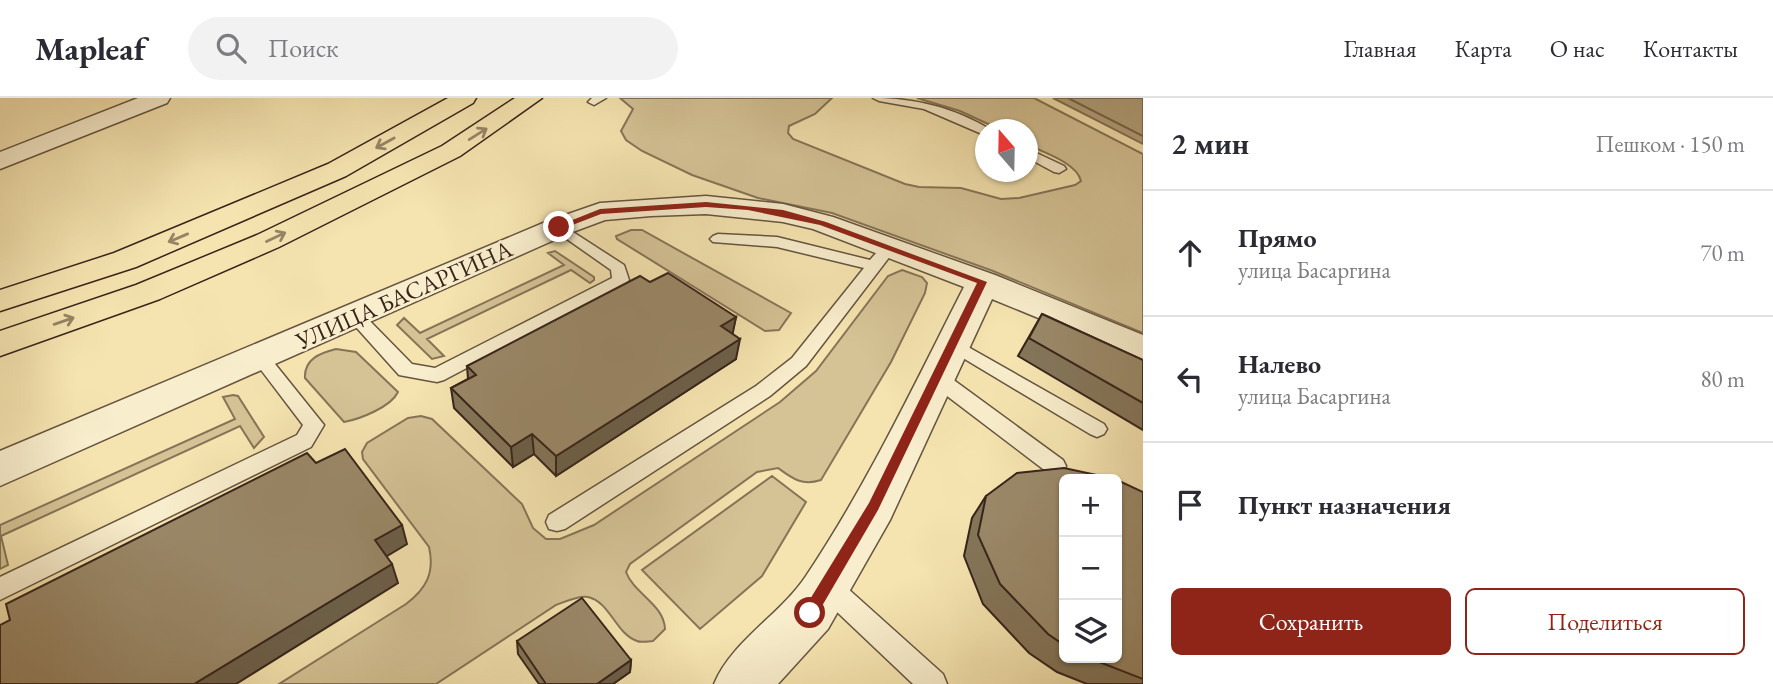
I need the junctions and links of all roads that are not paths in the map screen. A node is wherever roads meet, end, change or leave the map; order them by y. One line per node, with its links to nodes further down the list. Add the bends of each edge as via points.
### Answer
1 (159, 98): 7 (street)
2 (465, 98): 13 (highway, one-way to 13, via 337,170 125,260)
3 (531, 98): 15 (highway, one-way to 3, via 148,292 279,236 451,151)
4 (879, 98): 5 (lane, via 927,106)
5 (975, 127)
6 (1038, 158): 8 (lane)
7 (0, 161)
8 (1059, 169)
9 (559, 227): 11 (street, УЛИЦА БАСАРГИНА, via 600,212 727,206 783,213); 14 (street, УЛИЦА БАСАРГИНА); 14 (lane, via 618,268 621,280 437,375 406,370)
10 (718, 239): 11 (lane)
11 (881, 256): 12 (street, УЛИЦА БАСАРГИНА); 22 (lane, via 799,362 763,391)
12 (983, 282): 16 (street, УЛИЦА БАСАРГИНА); 18 (street)
13 (0, 301)
14 (356, 317): 17 (street, УЛИЦА БАСАРГИНА)
15 (0, 344)
16 (1143, 349)
17 (261, 358): 21 (street, УЛИЦА БАСАРГИНА); 24 (lane, via 314,425 304,441)
18 (945, 361): 19 (lane); 20 (lane); 23 (street, via 874,506)
19 (1097, 429)
20 (1055, 466)
21 (0, 469)
22 (556, 522)
23 (827, 586): 25 (street, via 810,613); 26 (lane)
24 (0, 589)
25 (741, 684)
26 (933, 684)

